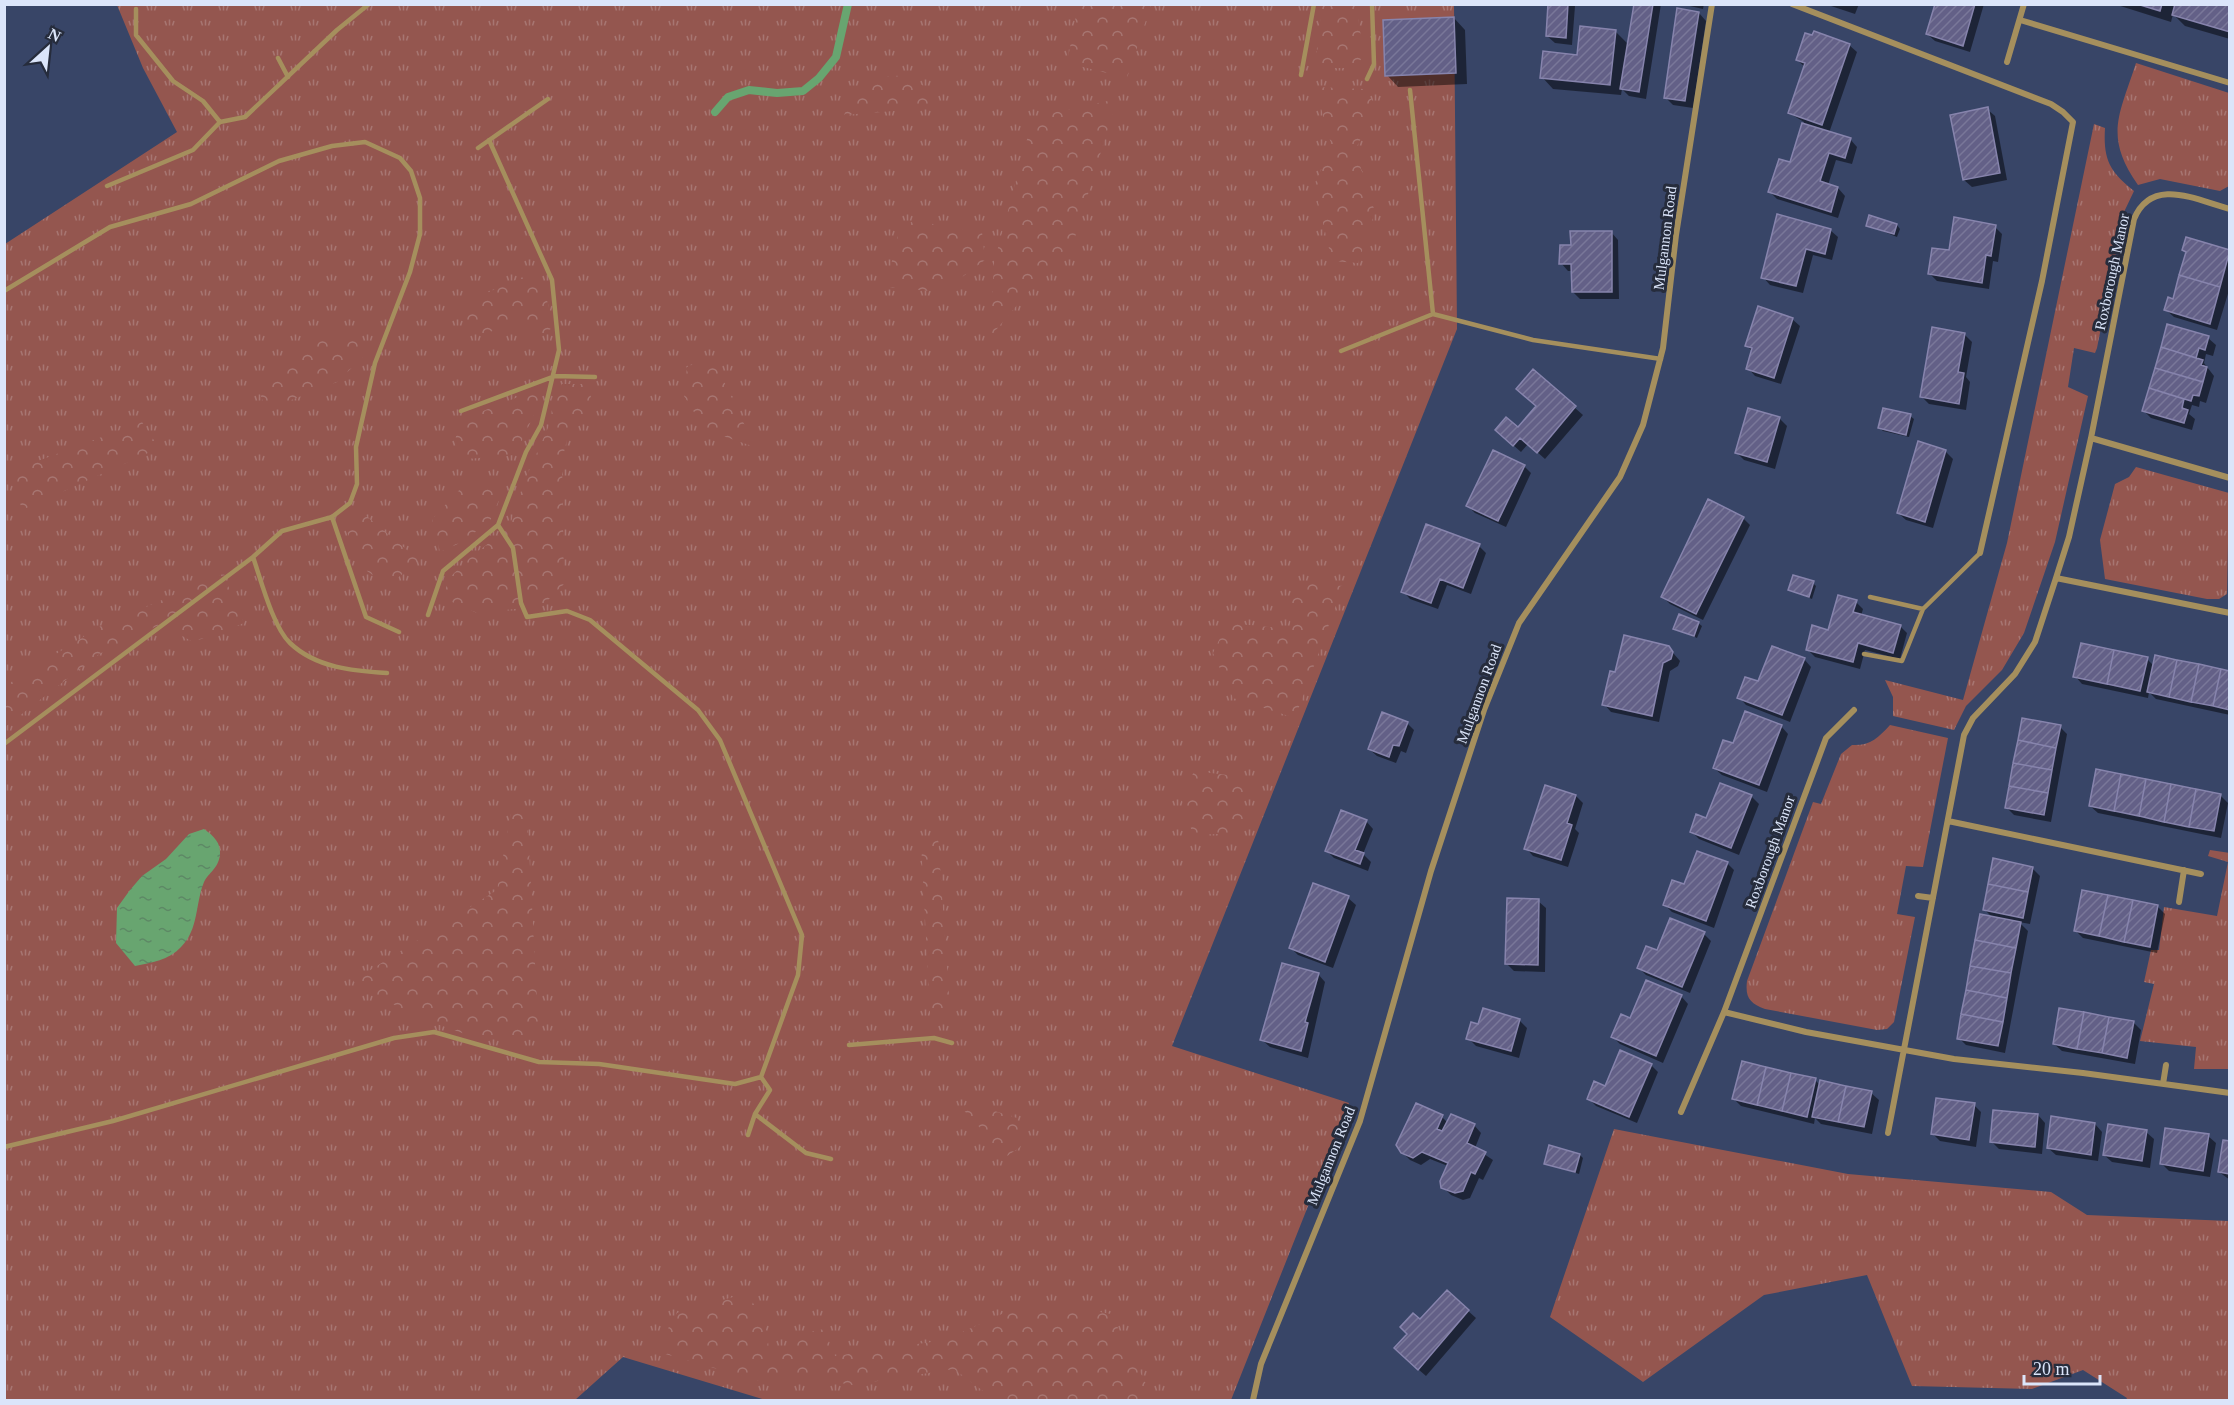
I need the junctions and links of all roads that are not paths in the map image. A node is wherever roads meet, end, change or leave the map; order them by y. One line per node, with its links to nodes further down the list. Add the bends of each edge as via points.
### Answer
1 (369, 4): 12 (lane)
2 (1314, 4): 11 (lane)
3 (1372, 4): 13 (lane, via 1374,64)
4 (1712, 4): 25 (street, Mulgannon Road)
5 (1792, 4): 33 (street, via 2051,104 2073,122 2037,304)
6 (2024, 4): 8 (street)
7 (136, 9): 17 (lane, via 136,35 173,81 203,101)
8 (2020, 20): 10 (street); 14 (street)
9 (278, 58): 12 (lane)
10 (2007, 62)
11 (1301, 75)
12 (288, 77): 17 (lane, via 244,117)
13 (1367, 79)
14 (2229, 83)
15 (1410, 90): 23 (lane)
16 (548, 99): 18 (lane)
17 (220, 122): 20 (lane, via 193,150)
18 (489, 140): 19 (lane); 26 (lane, via 552,280 559,350)
19 (478, 148)
20 (107, 186)
21 (2229, 209): 29 (street, Roxborough Manor, via 2166,193 2151,196 2140,205)
22 (4, 291): 31 (lane, via 110,227 191,204 279,161 332,146 364,142 400,158 411,171 420,198 420,234 410,273 375,363 356,447 357,484 350,503)
23 (1433, 314): 24 (lane); 25 (lane, via 1533,340)
24 (1341, 351)
25 (1660, 359): 65 (street, Mulgannon Road, via 1643,425 1620,477 1530,604 1484,711 1431,871 1360,1121 1261,1364)
26 (555, 376): 27 (lane); 28 (lane); 32 (lane, via 541,425 526,452)
27 (595, 377)
28 (462, 411)
29 (2091, 438): 30 (street); 35 (street, Roxborough Manor)
30 (2229, 478)
31 (332, 517): 34 (lane, via 282,531); 40 (lane, via 366,617)
32 (498, 525): 39 (lane, via 443,571); 56 (lane, via 513,548 521,603 527,616 567,611 590,620 698,710 720,740 802,935 798,975)
33 (1980, 553): 37 (lane)
34 (253, 557): 42 (lane, via 270,608 289,643 315,660 348,670); 44 (lane)
35 (2056, 578): 38 (street); 45 (street, Roxborough Manor, via 2035,642 2015,674 1973,718 1964,735)
36 (1870, 597): 37 (lane)
37 (1923, 609): 41 (lane, via 1902,661)
38 (2229, 613)
39 (428, 615)
40 (399, 632)
41 (1864, 654)
42 (387, 673)
43 (1854, 710): 51 (street, Roxborough Manor, via 1826,738)
44 (4, 744)
45 (1948, 821): 46 (street); 49 (street, Roxborough Manor)
46 (2184, 870): 47 (street); 50 (street)
47 (2201, 874)
48 (1918, 896): 49 (street)
49 (1934, 898): 54 (street, Roxborough Manor)
50 (2179, 902)
51 (1724, 1012): 54 (street); 59 (street, Roxborough Manor)
52 (952, 1042): 53 (lane, via 934,1038)
53 (849, 1045)
54 (1905, 1049): 57 (street, via 1954,1059); 61 (street, Roxborough Manor)
55 (2166, 1065): 57 (street)
56 (761, 1077): 60 (lane, via 770,1090); 63 (lane, via 735,1084 599,1064 539,1062 435,1032 394,1038 113,1121)
57 (2163, 1084): 58 (street)
58 (2229, 1094)
59 (1681, 1112)
60 (755, 1114): 62 (lane); 64 (lane, via 806,1153)
61 (1888, 1133)
62 (748, 1136)
63 (4, 1147)
64 (831, 1159)
65 (1253, 1401)

